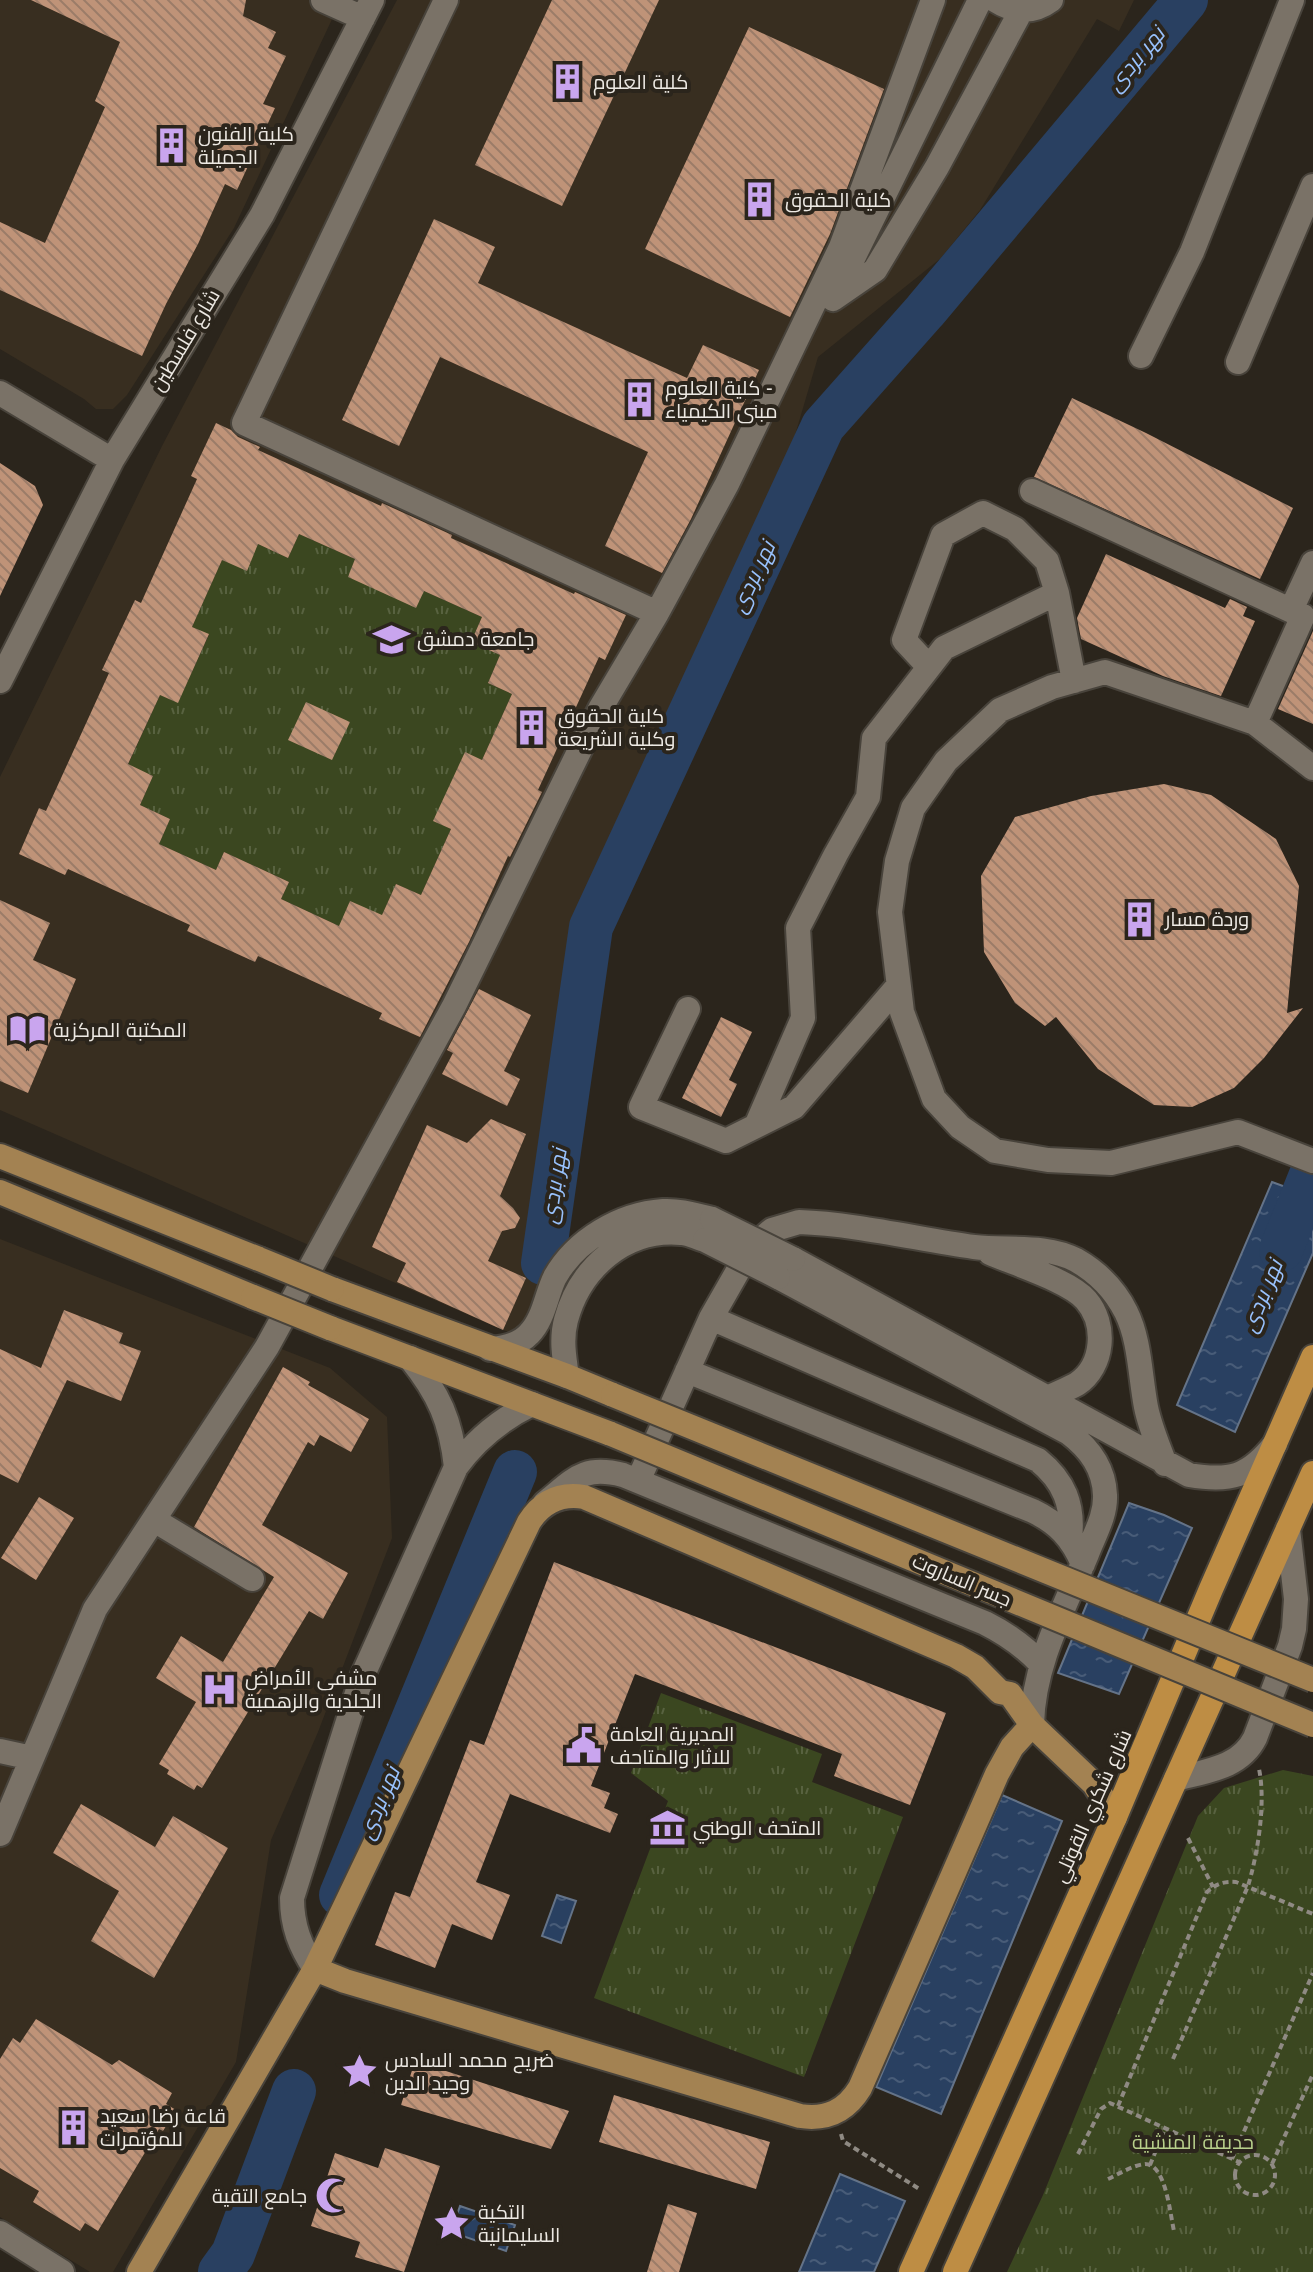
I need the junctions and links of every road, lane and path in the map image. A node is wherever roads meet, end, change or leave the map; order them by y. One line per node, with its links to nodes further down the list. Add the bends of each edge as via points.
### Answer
1 (323, 0): 8 (street)
2 (446, 0): 19 (street, via 244,423)
3 (933, 0): 19 (street, via 841,247 727,484)
4 (980, 0): 9 (street, via 833,299 875,270)
5 (995, 0): 9 (street)
6 (1051, 0): 9 (street)
7 (1292, 0): 11 (street, via 1192,252)
8 (368, 9): 14 (street, شارع فلسطين, via 262,215)
9 (1021, 11)
10 (1313, 186): 12 (street)
11 (1141, 356)
12 (1238, 362)
13 (0, 393): 14 (street)
14 (112, 460): 21 (street, شارع فلسطين)
15 (1032, 491): 18 (street)
16 (1313, 563): 18 (street)
17 (1057, 593): 20 (street, via 944,648); 20 (street, via 1047,561 1015,529 983,513 943,535 904,640); 22 (street)
18 (1291, 610): 23 (street, via 1303,616)
19 (657, 613): 48 (street, via 600,709 454,1006 267,1347)
20 (929, 667): 27 (street, via 874,738 868,797 798,928 803,1018)
21 (0, 681)
22 (1074, 681): 23 (street, via 1105,672); 25 (street, via 1000,710 946,761 913,808 897,861 890,912)
23 (1255, 723): 24 (street)
24 (1313, 768)
25 (898, 986): 27 (street, via 794,1107); 29 (street, via 902,1012 934,1099 960,1127 995,1151 1111,1163 1238,1132)
26 (688, 1009): 27 (street, via 641,1107 726,1141)
27 (756, 1126)
28 (0, 1156): 35 (main road, جسر الساروت, bridge)
29 (1313, 1161)
30 (0, 1192): 37 (main road, جسر الساروت, bridge)
31 (708, 1230): 33 (street, bridge); 35 (street, via 684,1212 663,1211 604,1229 557,1275 529,1334 511,1346); 39 (street, via 630,1241 587,1273 565,1323)
32 (977, 1247): 34 (street, via 813,1222 785,1224 751,1248); 40 (street, via 1067,1286 1086,1300 1098,1320 1101,1343 1094,1365 1079,1383); 43 (street, via 1049,1251 1074,1259 1113,1290 1127,1312 1153,1433)
33 (786, 1268): 40 (street); 51 (street, via 1081,1442 1099,1467 1105,1497)
34 (711, 1318): 38 (street); 50 (street, via 1038,1460 1066,1495)
35 (490, 1349): 39 (main road, جسر الساروت)
36 (1313, 1357): 42 (highway, شارع شكري القوتلي)
37 (410, 1358): 41 (main road, جسر الساروت); 44 (street, via 444,1408)
38 (687, 1371): 46 (street); 50 (street, via 1033,1511)
39 (567, 1376): 54 (main road, جسر الساروت, bridge)
40 (1048, 1398): 43 (street)
41 (532, 1404): 44 (street, via 490,1429); 56 (main road, جسر الساروت, bridge)
42 (1276, 1442): 43 (street, via 1260,1462 1238,1475 1213,1480); 61 (highway, شارع شكري القوتلي)
43 (1165, 1464)
44 (456, 1467): 67 (street, via 362,1677 292,1898 296,1935)
45 (1313, 1473): 49 (highway)
46 (638, 1481): 47 (street, via 604,1470 588,1471); 53 (street, via 985,1623 1025,1647)
47 (545, 1503): 55 (main road, via 563,1496 584,1497 956,1656 1000,1692 1010,1694); 67 (main road, via 529,1522)
48 (154, 1520): 52 (street); 59 (street, via 95,1609)
49 (1288, 1529): 57 (street, via 1294,1629); 60 (highway)
50 (1070, 1539): 51 (street)
51 (1083, 1564): 53 (street)
52 (252, 1579)
53 (1041, 1664): 55 (street)
54 (1313, 1680)
55 (1032, 1725): 61 (main road, via 1094,1784); 72 (main road, via 997,1774 860,2088)
56 (1313, 1725)
57 (1250, 1748): 60 (street, via 1234,1762); 64 (path, via 1261,1780 1257,1850)
58 (0, 1751): 59 (street)
59 (32, 1758): 62 (street)
60 (1176, 1779): 86 (highway)
61 (1115, 1817): 80 (highway, شارع شكري القوتلي)
62 (0, 1834)
63 (1188, 1838): 65 (path)
64 (1248, 1886): 65 (path, via 1227,1881); 66 (path); 69 (path)
65 (1213, 1887): 71 (path, via 1203,1899)
66 (1313, 1914)
67 (315, 1969): 72 (main road, via 800,2116); 84 (main road)
68 (1313, 1973): 75 (path)
69 (1173, 2059)
70 (1313, 2074): 77 (path)
71 (1118, 2106): 73 (path); 74 (path, via 1103,2106)
72 (836, 2113): 80 (path, via 843,2141 924,2191)
73 (1165, 2128): 75 (path); 78 (path)
74 (1078, 2154)
75 (1232, 2159): 76 (path)
76 (1239, 2162): 77 (path, via 1260,2155); 77 (path, via 1235,2177 1250,2194 1272,2186)
77 (1272, 2164)
78 (1150, 2165): 79 (path); 81 (path, via 1162,2178)
79 (1108, 2179)
80 (938, 2212): 85 (highway, شارع شكري القوتلي)
81 (1174, 2231)
82 (0, 2233): 83 (street)
83 (62, 2272)
84 (139, 2272)
85 (911, 2272)
86 (955, 2272)

